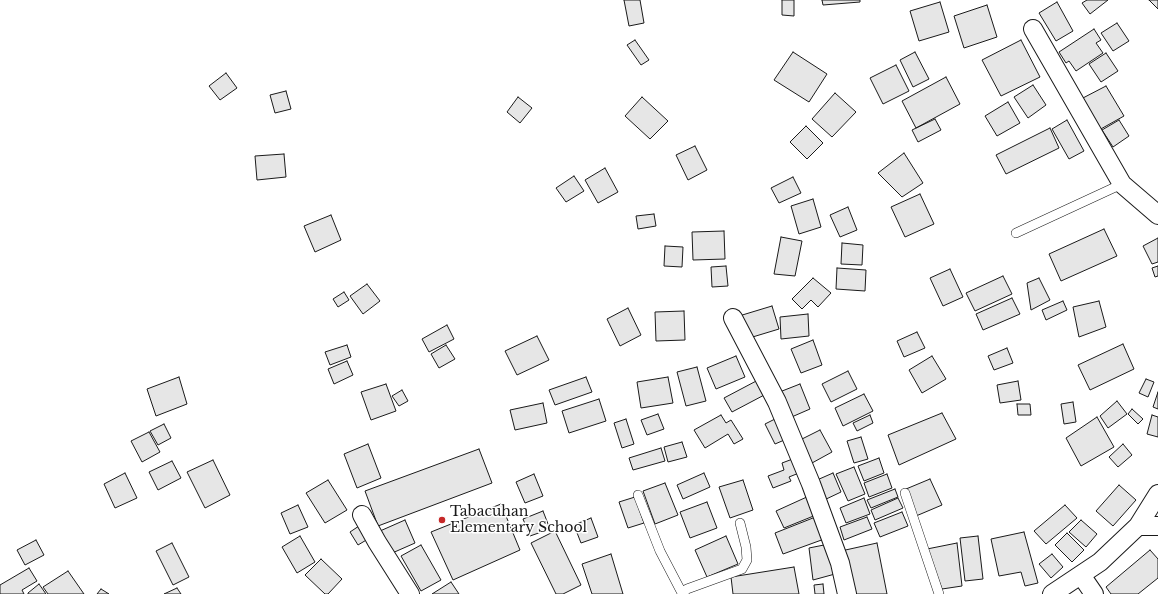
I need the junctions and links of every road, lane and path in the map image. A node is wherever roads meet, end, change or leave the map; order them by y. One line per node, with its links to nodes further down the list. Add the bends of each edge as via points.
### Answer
1 (1033, 29): 2 (street)
2 (1122, 184): 3 (street); 4 (lane)
3 (1158, 215)
4 (1016, 233)
5 (733, 318): 16 (street, via 776,402 811,484 840,563)
6 (905, 493): 17 (lane)
7 (1158, 494): 11 (street)
8 (638, 495): 15 (lane, via 660,550)
9 (362, 514): 14 (street)
10 (740, 523): 15 (lane, via 747,560 742,569 687,589)
11 (1138, 526): 12 (street); 13 (street, via 1100,562)
12 (1158, 526)
13 (1081, 576): 18 (street); 19 (street)
14 (410, 594)
15 (682, 594)
16 (847, 594)
17 (939, 594)
18 (1052, 594)
19 (1094, 594)

